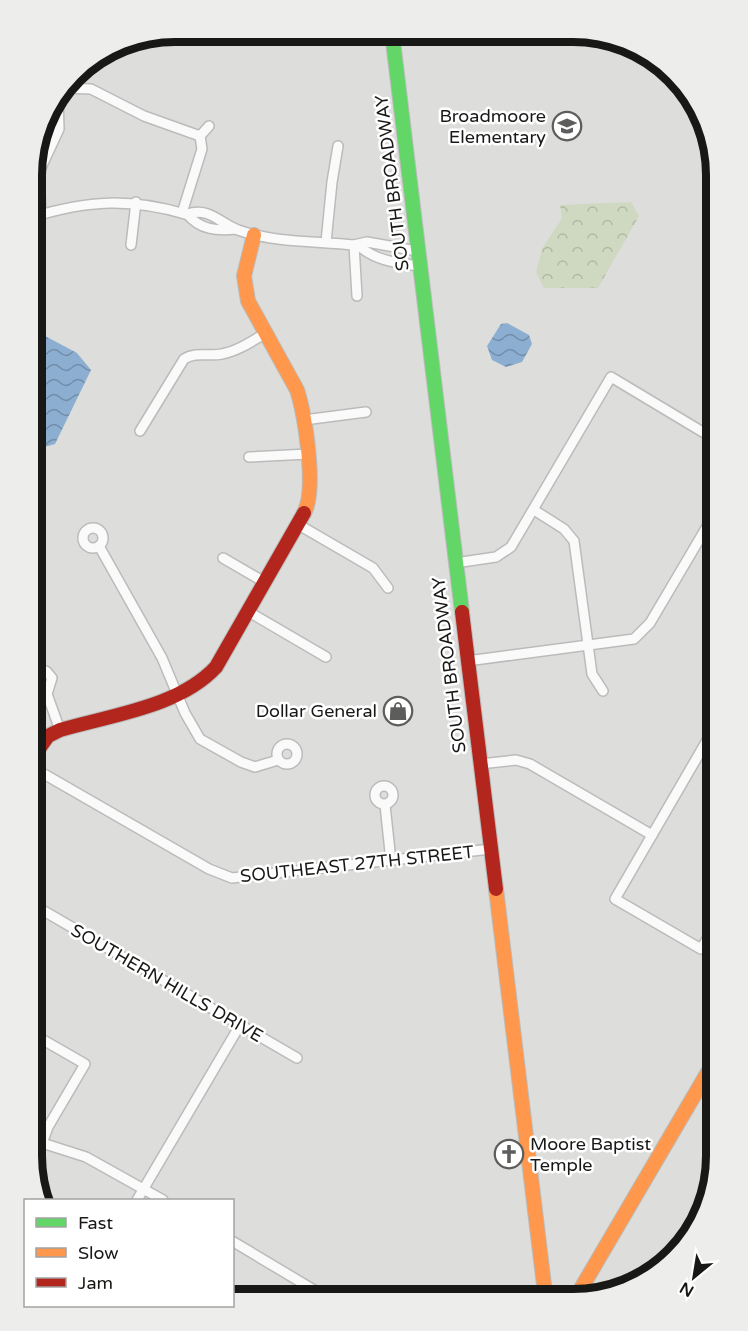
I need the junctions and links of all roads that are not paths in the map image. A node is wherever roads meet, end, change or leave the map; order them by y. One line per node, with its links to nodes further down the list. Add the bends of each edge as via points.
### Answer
1 (393, 42): 16 (street, SOUTH BROADWAY)
2 (74, 88): 5 (street, via 91,89 144,116)
3 (58, 111): 7 (street, via 59,129)
4 (209, 126): 5 (street)
5 (200, 136): 10 (street, via 202,149)
6 (338, 146): 13 (street)
7 (43, 164)
8 (136, 202): 9 (street, via 95,202); 10 (street); 14 (street)
9 (42, 214)
10 (185, 214): 11 (street, via 211,229); 11 (street, via 212,214)
11 (236, 229): 12 (street)
12 (254, 234): 13 (street); 19 (street, via 244,286)
13 (326, 242): 15 (street)
14 (130, 244)
15 (356, 245): 16 (street, via 367,242); 17 (street, via 390,261); 18 (street)
16 (417, 251): 17 (street, SOUTH BROADWAY)
17 (419, 266): 31 (street, SOUTH BROADWAY)
18 (357, 296)
19 (266, 333): 21 (street, via 297,390); 22 (street, via 234,351 196,354 184,359)
20 (366, 412): 21 (street)
21 (304, 420): 24 (street)
22 (140, 431)
23 (706, 434): 26 (street, via 611,377)
24 (308, 454): 25 (street); 27 (street, via 310,489)
25 (249, 457)
26 (534, 510): 31 (street, via 504,553); 35 (street, via 564,529 574,541)
27 (299, 525): 32 (street); 33 (street, via 374,568)
28 (706, 528): 35 (street, via 644,630 627,642)
29 (99, 546): 40 (street)
30 (223, 558): 32 (street)
31 (455, 563): 37 (street, SOUTH BROADWAY)
32 (266, 583): 34 (street)
33 (388, 588)
34 (249, 612): 36 (street); 40 (street, via 216,667)
35 (589, 646): 37 (street); 39 (street, via 592,674)
36 (326, 657)
37 (467, 661): 45 (street, SOUTH BROADWAY)
38 (42, 670): 41 (street, via 51,675 51,684 43,689)
39 (603, 691)
40 (179, 696): 41 (street); 44 (street, via 204,742 255,767)
41 (60, 730): 43 (street)
42 (706, 742): 48 (street)
43 (42, 744)
44 (278, 760)
45 (480, 764): 48 (street, via 516,760 530,764); 49 (street, SOUTH BROADWAY)
46 (42, 773): 50 (street, SOUTHEAST 27TH STREET, via 208,869 232,878)
47 (385, 805): 50 (street)
48 (652, 835): 52 (street, via 615,899 701,949)
49 (491, 849): 50 (street, SOUTHEAST 27TH STREET); 64 (street, SOUTH BROADWAY)
50 (391, 861)
51 (42, 910): 53 (street, SOUTHERN HILLS DRIVE)
52 (706, 941)
53 (240, 1025): 55 (street, SOUTHERN HILLS DRIVE); 59 (street)
54 (42, 1039): 57 (street, via 85,1064)
55 (297, 1058)
56 (706, 1075): 65 (street)
57 (42, 1140)
58 (42, 1142): 59 (street, via 86,1156)
59 (144, 1190): 60 (street); 61 (street)
60 (138, 1199)
61 (160, 1199)
62 (234, 1242): 63 (street)
63 (312, 1289)
64 (545, 1289)
65 (581, 1289)

